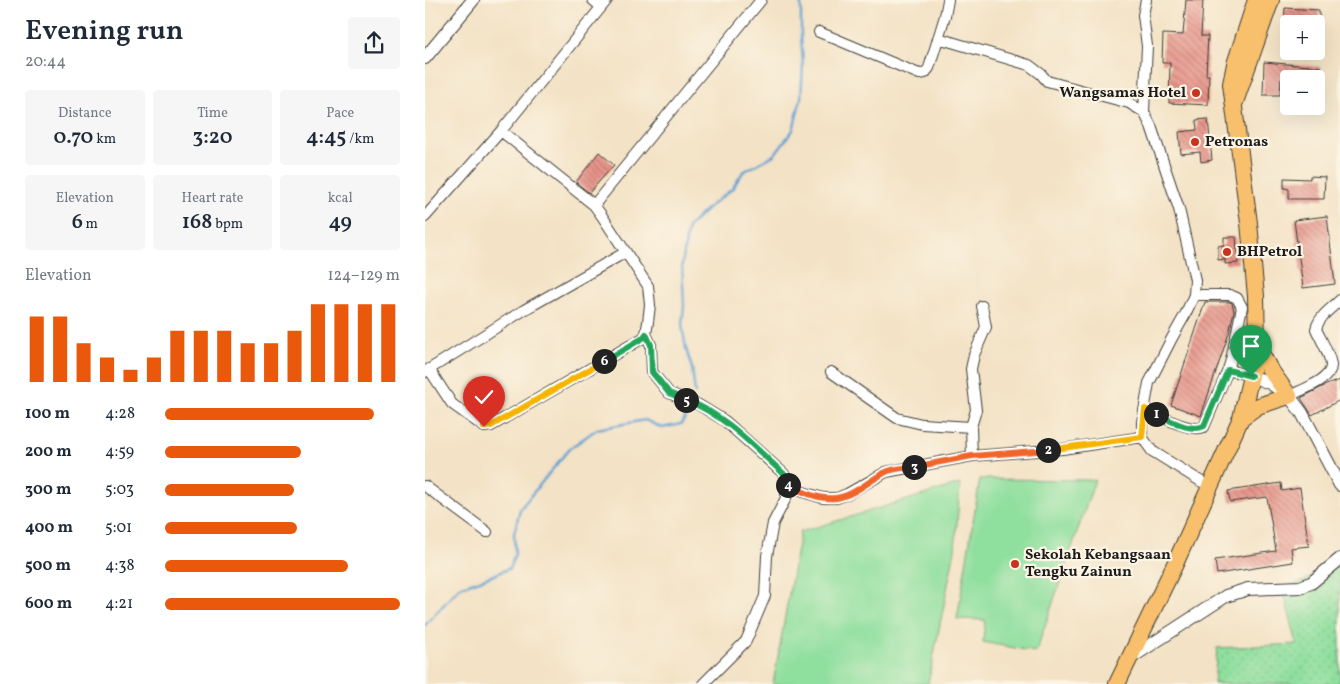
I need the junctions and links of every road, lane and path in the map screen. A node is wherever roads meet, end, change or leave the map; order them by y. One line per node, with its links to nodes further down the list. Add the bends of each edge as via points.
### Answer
1 (473, 0): 10 (street)
2 (761, 0): 14 (street)
3 (948, 0): 9 (street)
4 (1146, 0): 12 (street, via 1143,15 1147,46)
5 (1256, 0): 11 (highway, via 1232,76)
6 (1271, 0): 11 (highway)
7 (601, 2): 13 (street)
8 (819, 32): 9 (street, via 919,74 929,68)
9 (938, 38): 12 (street, via 1029,65 1047,81 1129,103)
10 (425, 58)
11 (1234, 103): 21 (highway, via 1256,296)
12 (1144, 112): 17 (street, via 1179,209 1195,280)
13 (501, 131): 14 (street); 15 (street)
14 (594, 205): 16 (street)
15 (425, 217)
16 (626, 252): 20 (street, via 648,286); 23 (street, via 524,310)
17 (1194, 295): 22 (street, via 1230,295 1237,298 1242,307); 27 (street, via 1149,383)
18 (1340, 300): 26 (street, via 1323,315 1316,329 1331,371 1327,378)
19 (982, 306): 29 (street, via 986,327 971,368 976,410)
20 (646, 334): 23 (street, via 491,426 484,427 452,404); 32 (street, via 651,345 652,372 669,393 699,405 725,421 784,474)
21 (1257, 345): 25 (highway); 26 (highway)
22 (1228, 370): 25 (street); 27 (street, via 1204,426 1199,429)
23 (427, 371)
24 (831, 372): 29 (street, via 897,418 922,424)
25 (1251, 376): 26 (street, via 1270,383); 28 (highway)
26 (1289, 396): 28 (highway, via 1258,406); 33 (street, via 1302,413)
27 (1145, 409): 30 (street)
28 (1241, 418): 35 (highway)
29 (971, 427): 31 (street)
30 (1142, 437): 31 (street); 35 (street, via 1152,451)
31 (972, 456): 32 (street, via 886,472 837,498 823,498)
32 (787, 484): 39 (street, via 786,498 773,522 765,596 746,642)
33 (1340, 485)
34 (425, 486): 36 (street)
35 (1210, 487): 38 (highway)
36 (487, 532)
37 (1339, 558): 38 (street, via 1311,583 1300,587 1248,589 1226,596)
38 (1129, 659): 40 (highway)
39 (703, 684)
40 (1117, 684)

